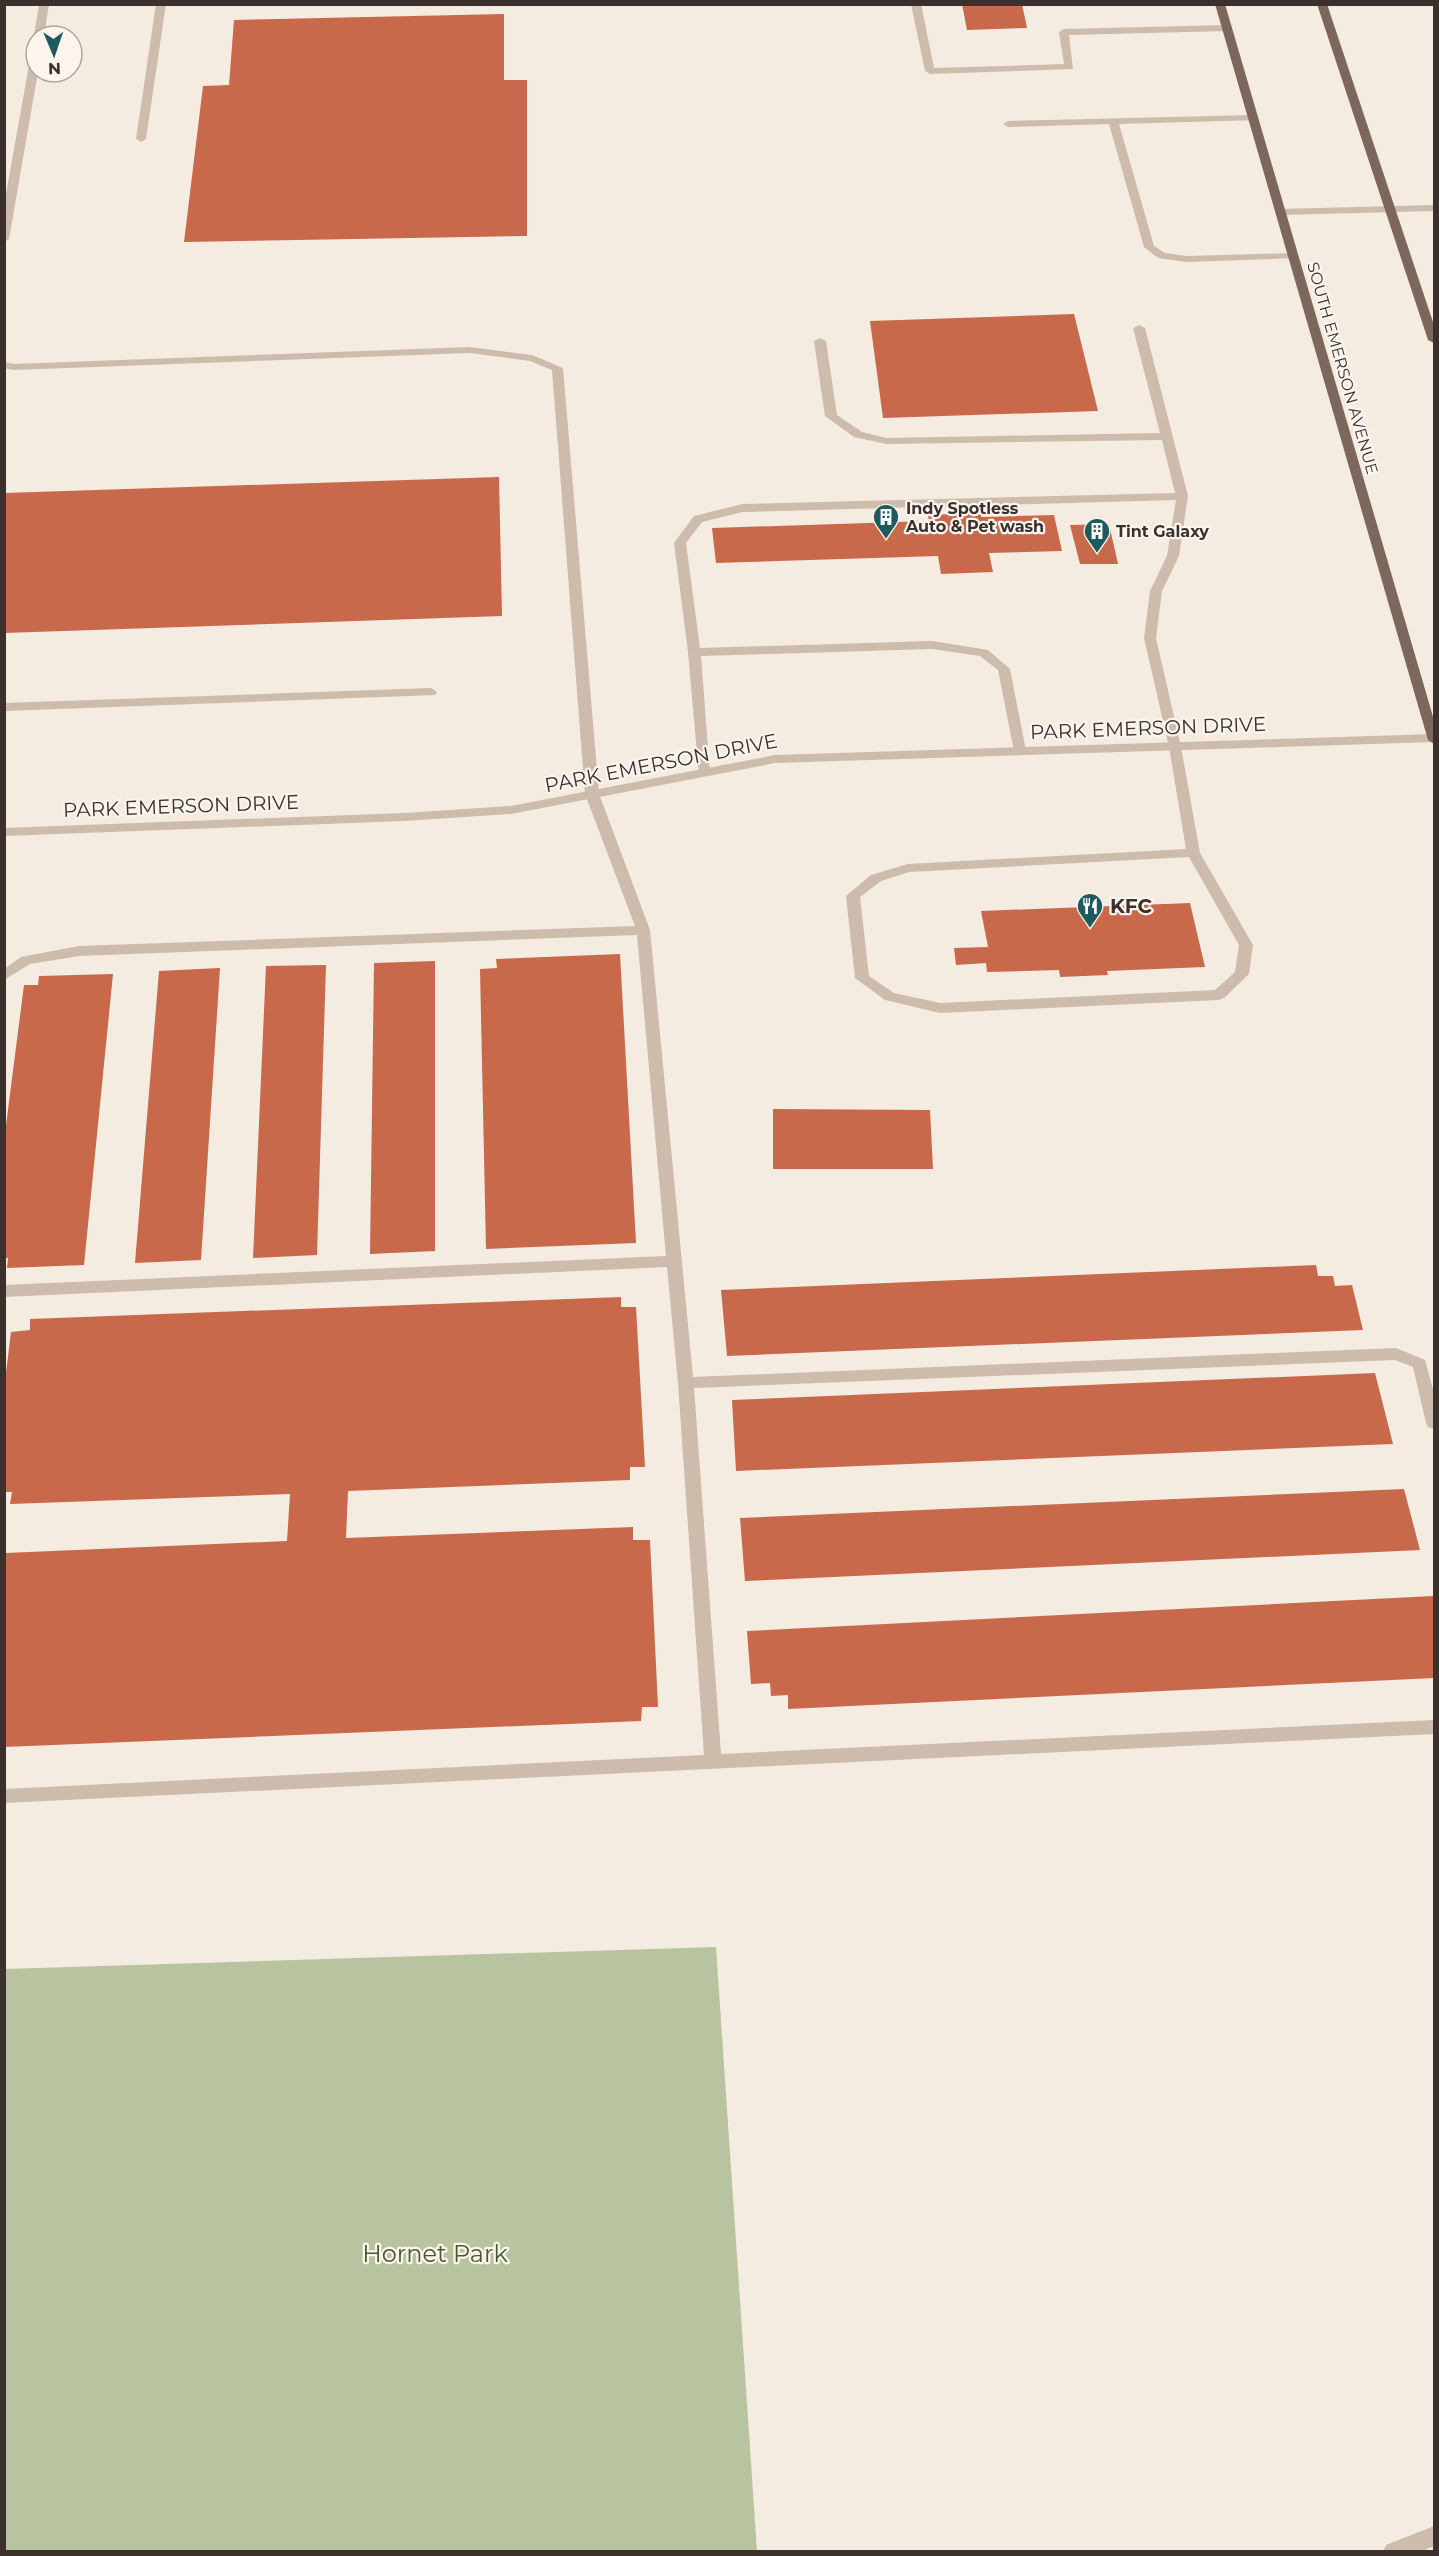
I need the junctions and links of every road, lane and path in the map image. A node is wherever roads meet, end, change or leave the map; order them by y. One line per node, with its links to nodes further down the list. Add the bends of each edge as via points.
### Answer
1 (44, 4): 6 (street)
2 (161, 4): 12 (street)
3 (916, 4): 7 (street, via 930,71 1069,67 1064,32)
4 (1220, 4): 7 (main road, SOUTH EMERSON AVENUE)
5 (1322, 4): 14 (main road)
6 (41, 24)
7 (1227, 28): 9 (main road, SOUTH EMERSON AVENUE)
8 (31, 84): 16 (street)
9 (1253, 118): 10 (street); 15 (main road, SOUTH EMERSON AVENUE)
10 (1113, 122): 11 (street); 17 (street, via 1149,247 1162,256 1187,259)
11 (1008, 124)
12 (141, 139)
13 (1434, 208): 14 (street)
14 (1389, 209): 15 (street); 19 (main road)
15 (1280, 212): 17 (main road, SOUTH EMERSON AVENUE)
16 (4, 239)
17 (1293, 256): 27 (main road, SOUTH EMERSON AVENUE)
18 (1138, 328): 22 (street)
19 (1434, 340)
20 (820, 341): 22 (street, via 831,416 858,435 886,441)
21 (4, 365): 31 (street, via 470,350 532,358 557,368)
22 (1167, 436): 23 (street)
23 (1182, 496): 24 (street, via 742,508 698,519 680,543); 28 (street, via 1173,556 1156,591 1150,638)
24 (693, 652): 29 (street, via 932,645 984,653 1004,669); 30 (street)
25 (431, 692): 26 (street)
26 (4, 707)
27 (1434, 739): 28 (street, PARK EMERSON DRIVE)
28 (1175, 747): 29 (street, PARK EMERSON DRIVE); 33 (street)
29 (1020, 751): 30 (street, PARK EMERSON DRIVE, via 776,759)
30 (704, 772): 31 (street, PARK EMERSON DRIVE)
31 (592, 794): 32 (street, PARK EMERSON DRIVE, via 511,810 404,817); 34 (street)
32 (4, 832)
33 (1193, 853): 33 (street, via 908,868 876,878 853,896 862,978 890,997 940,1008 1219,994 1242,974 1246,945)
34 (643, 930): 35 (street, via 78,951 26,960); 36 (street)
35 (4, 976)
36 (674, 1261): 37 (street); 38 (street)
37 (4, 1291)
38 (686, 1383): 39 (street, via 1396,1354 1420,1364); 41 (street)
39 (1434, 1423)
40 (1434, 1727): 41 (street)
41 (713, 1762): 42 (street)
42 (4, 1796)
43 (1434, 2536): 44 (street)
44 (1393, 2552)

